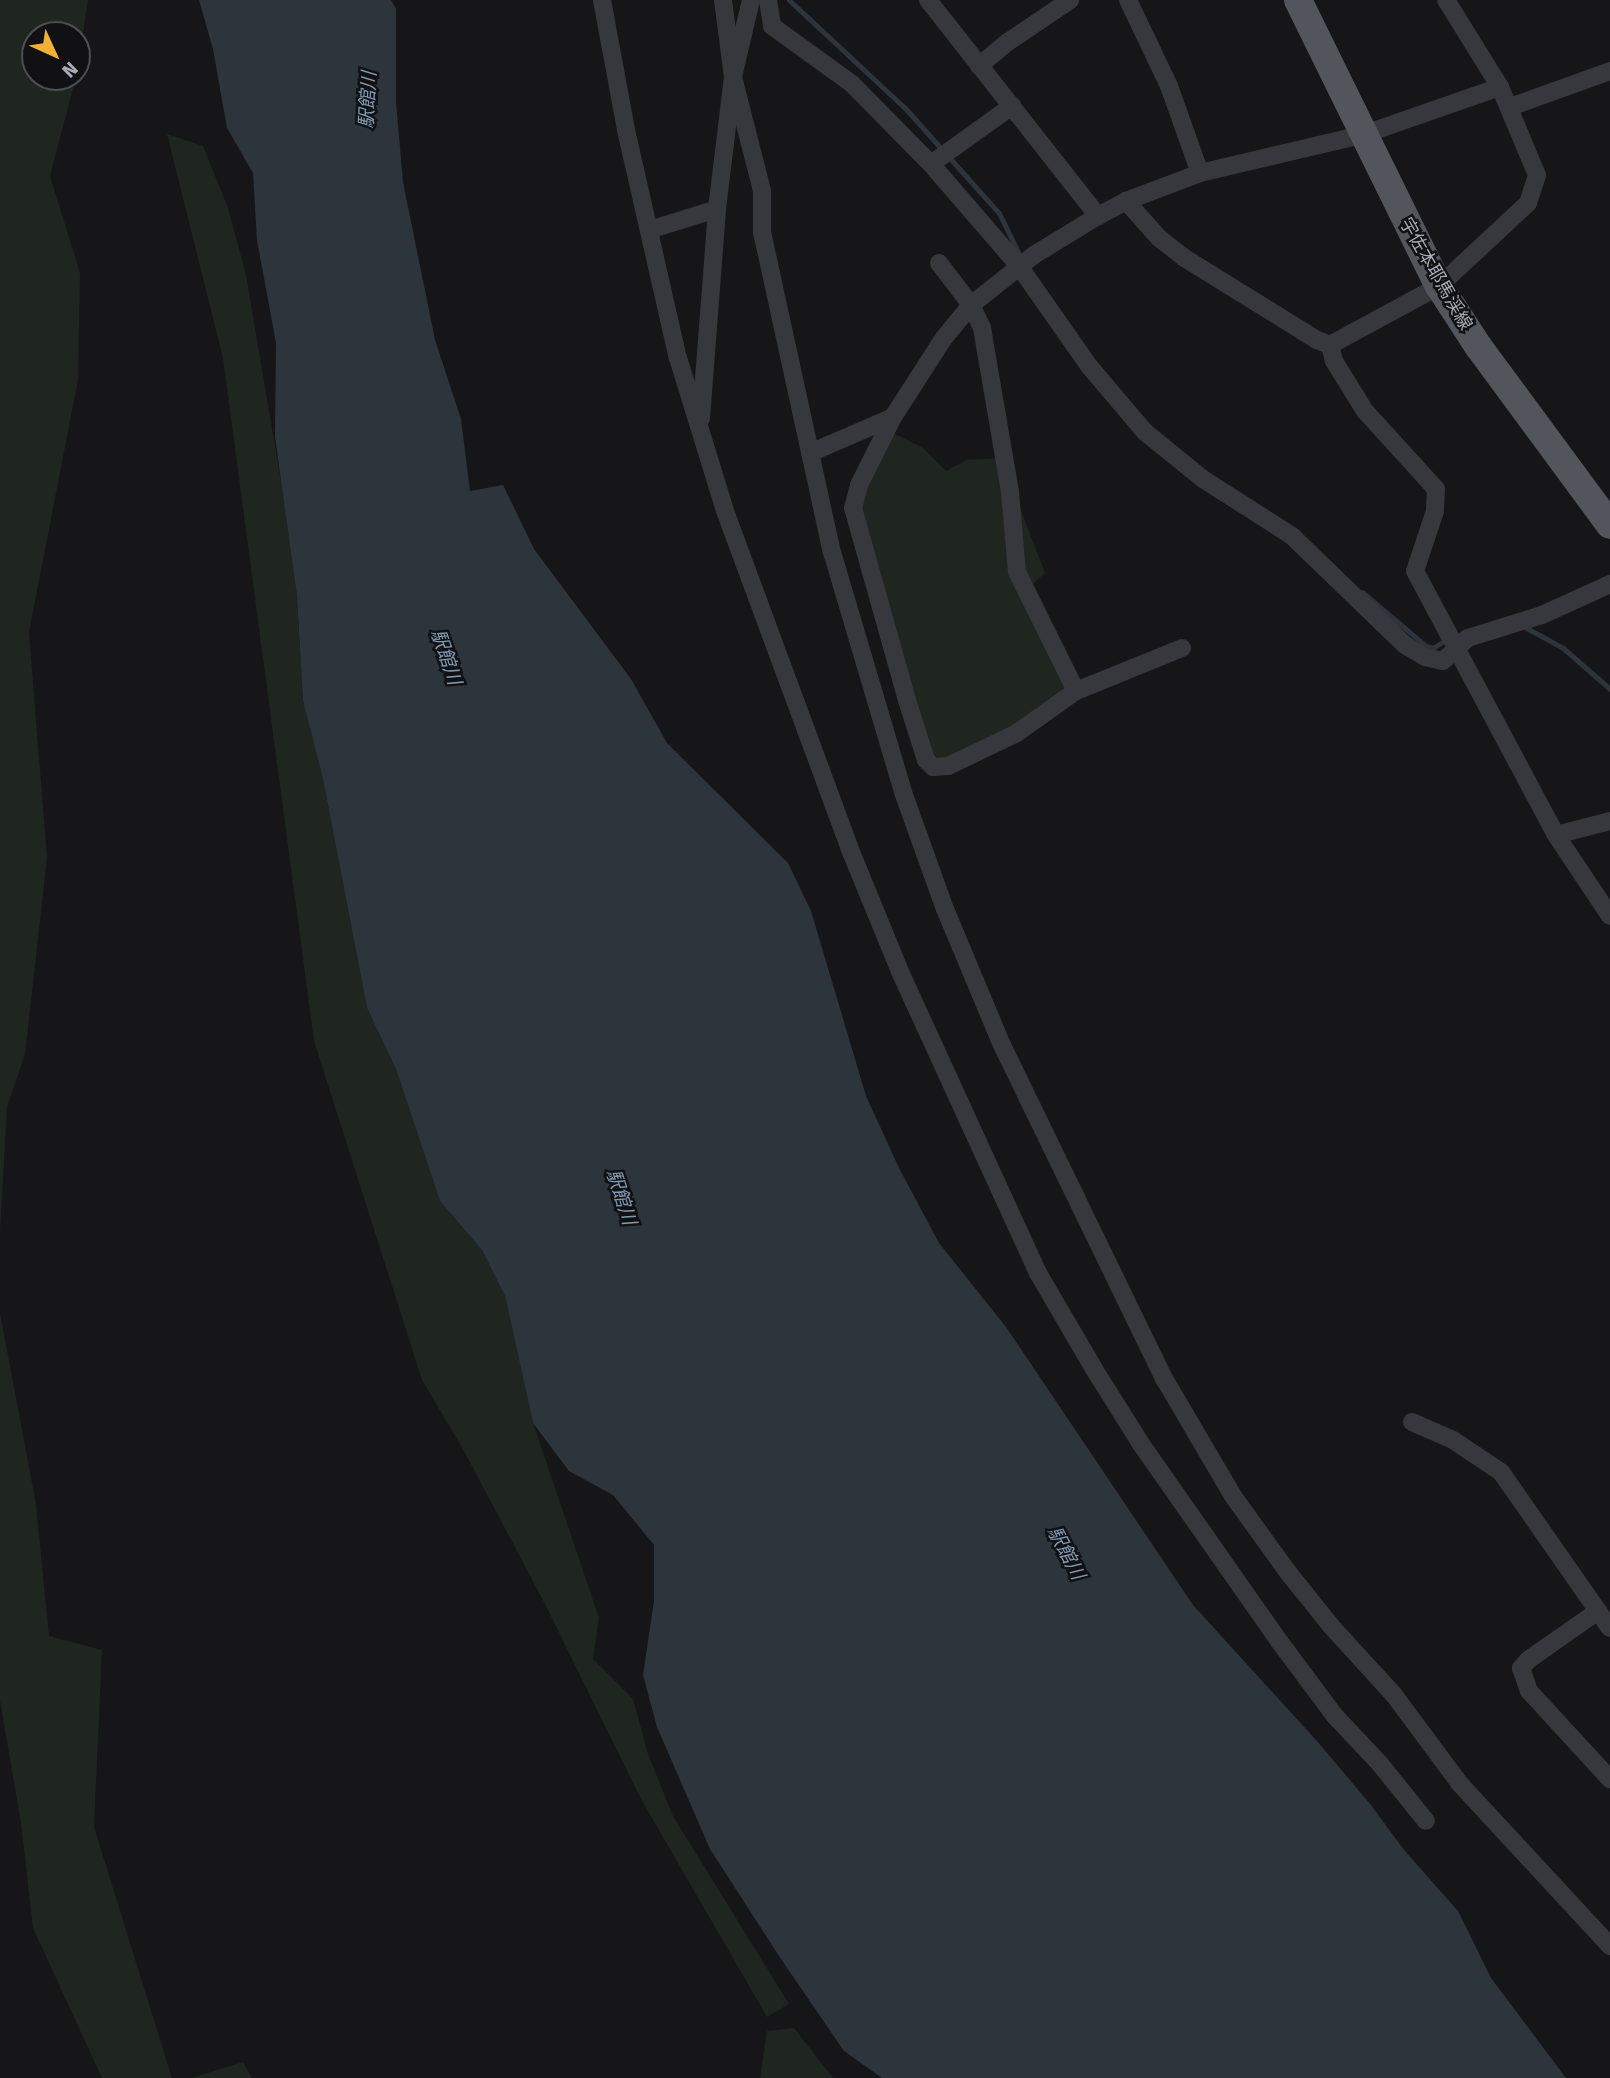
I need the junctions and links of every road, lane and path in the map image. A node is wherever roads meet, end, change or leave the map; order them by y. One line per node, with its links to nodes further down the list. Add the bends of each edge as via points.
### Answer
1 (602, 0): 22 (street)
2 (723, 0): 12 (street)
3 (751, 0): 12 (street)
4 (768, 0): 17 (street, via 772,26 852,84)
5 (928, 0): 10 (street)
6 (1070, 0): 10 (street)
7 (1128, 0): 18 (street, via 1169,86)
8 (1298, 0): 16 (main road, 宇佐本耶馬渓線)
9 (1446, 0): 13 (street)
10 (979, 66): 14 (street)
11 (1610, 71): 15 (street)
12 (733, 77): 20 (street); 30 (street, via 762,191 762,232)
13 (1500, 87): 15 (street); 16 (street)
14 (1012, 106): 17 (street); 21 (street)
15 (1510, 107): 25 (street, via 1535,163 1534,194)
16 (1363, 135): 18 (street); 25 (main road, 宇佐本耶馬渓線)
17 (931, 164): 24 (street)
18 (1200, 173): 19 (street)
19 (1126, 201): 21 (street); 27 (street, via 1183,257)
20 (717, 209): 22 (street); 29 (street)
21 (1097, 216): 24 (street)
22 (649, 230): 29 (street, via 678,358)
23 (939, 263): 26 (street)
24 (1019, 266): 26 (street); 33 (street, via 1120,406 1167,453 1292,536 1405,645 1443,661)
25 (1439, 286): 27 (street); 31 (main road, 宇佐本耶馬渓線)
26 (971, 305): 28 (street); 35 (street, via 982,328 1002,437 1017,572)
27 (1330, 345): 33 (street, via 1339,371 1365,411 1436,489 1415,571)
28 (893, 417): 30 (street); 35 (street, via 859,485 853,508 926,760 933,767 948,766 1017,733)
29 (700, 429): 43 (street, via 725,511 849,847 902,976 1038,1273 1142,1444 1279,1641 1335,1716)
30 (810, 453): 44 (street, via 851,622 903,792 946,909 1002,1045 1165,1380 1233,1496 1287,1572 1394,1695 1460,1784)
31 (1610, 525)
32 (1610, 584): 33 (street, via 1542,615 1468,638)
33 (1458, 647): 37 (street)
34 (1182, 648): 35 (street)
35 (1076, 691)
36 (1610, 821): 37 (street)
37 (1556, 835): 38 (street)
38 (1610, 916)
39 (1412, 1422): 40 (street, via 1453,1440 1501,1472)
40 (1598, 1611): 41 (street); 42 (street, via 1521,1668 1529,1691)
41 (1610, 1628)
42 (1610, 1779)
43 (1426, 1821)
44 (1610, 1946)

